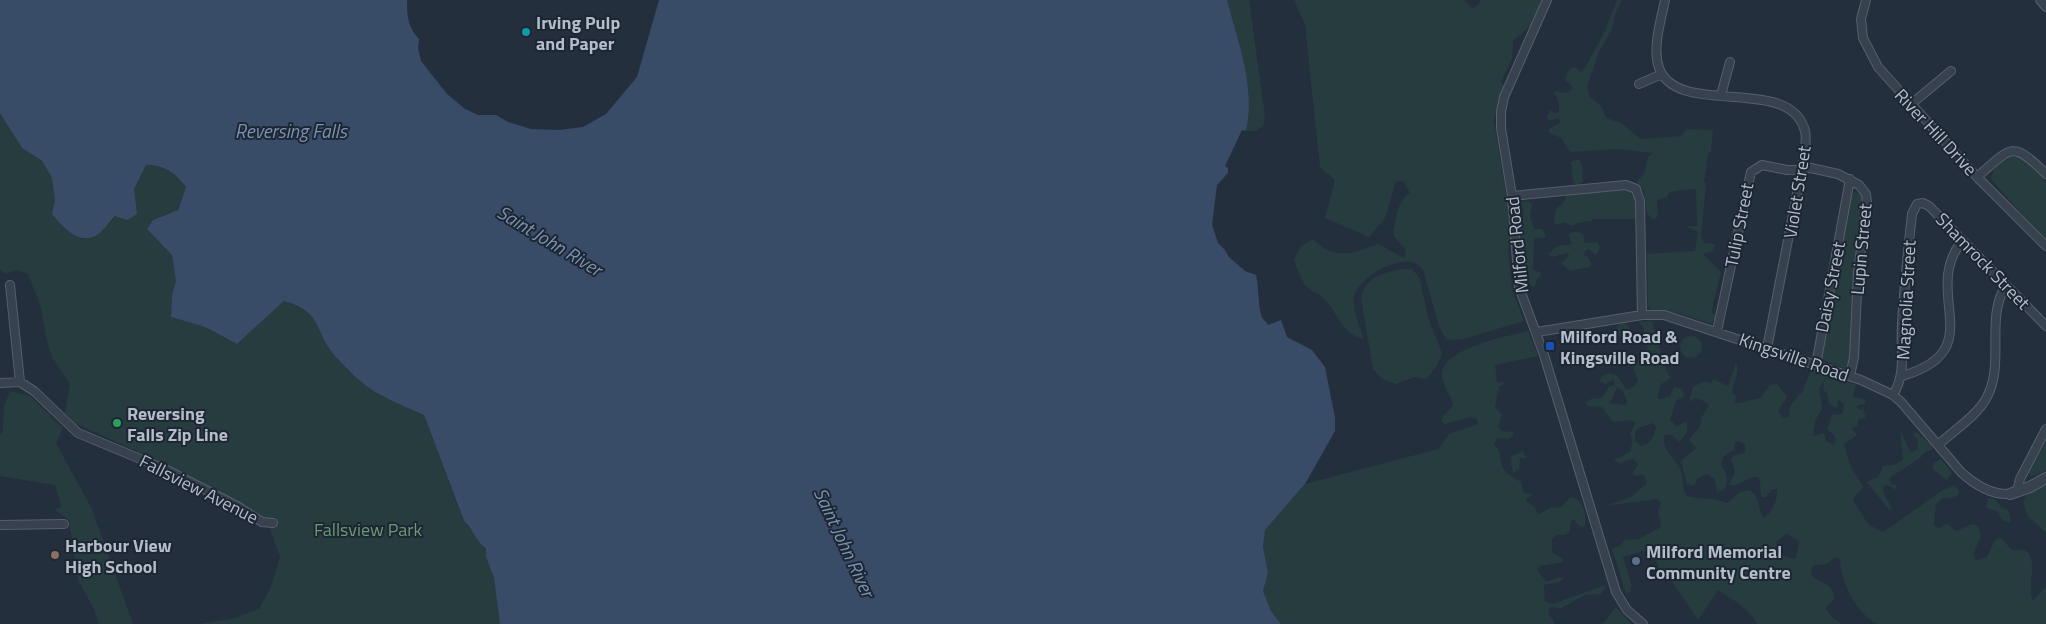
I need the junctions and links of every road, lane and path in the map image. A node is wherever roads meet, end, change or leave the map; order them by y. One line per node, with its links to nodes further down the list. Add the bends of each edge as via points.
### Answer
1 (1547, 0): 16 (street, Milford Road, via 1502,107 1501,128)
2 (1665, 0): 8 (street, via 1657,50)
3 (1866, 0): 11 (street, River Hill Drive, via 1861,19 1866,46 1885,76)
4 (2040, 0): 5 (street)
5 (2046, 7)
6 (1730, 62): 10 (street)
7 (1951, 71): 11 (street)
8 (1662, 74): 9 (street); 10 (street, Violet Street, via 1679,88)
9 (1640, 84)
10 (1721, 95): 12 (street, Violet Street, via 1781,104 1795,113 1806,136)
11 (1910, 105): 14 (street, River Hill Drive)
12 (1801, 168): 15 (street, Lupin Street, via 1814,168); 24 (street, Tulip Street, via 1787,170 1762,165 1749,174); 26 (street, Violet Street)
13 (2046, 174): 14 (street, via 2026,155 2014,151 2004,154)
14 (1977, 177): 19 (street, River Hill Drive)
15 (1850, 179): 27 (street, Daisy Street); 28 (street, Lupin Street, via 1862,188 1867,200)
16 (1512, 196): 22 (street, via 1626,185 1636,190 1640,201); 25 (street, Milford Road, via 1518,282)
17 (1917, 204): 18 (street, Shamrock Street, via 1929,206); 29 (street, Magnolia Street, via 1911,217 1902,324)
18 (1962, 241): 21 (street, Shamrock Street); 29 (street, via 1948,267 1947,348 1930,364)
19 (2046, 246)
20 (10, 285): 30 (street)
21 (2006, 285): 23 (street, Shamrock Street); 34 (street, via 1998,305 1994,371 1989,393 1978,408)
22 (1642, 315): 24 (street, Kingsville Road, via 1670,316); 25 (street, Kingsville Road)
23 (2046, 326)
24 (1717, 331): 26 (street, Kingsville Road)
25 (1537, 332): 40 (street, Milford Road, via 1616,592 1627,610)
26 (1767, 348): 27 (street, Kingsville Road)
27 (1816, 365): 28 (street, Kingsville Road)
28 (1850, 376): 32 (street, Kingsville Road)
29 (1902, 376): 32 (street, Magnolia Street)
30 (20, 382): 31 (street); 37 (street, Fallsview Avenue, via 78,433 167,470 262,522)
31 (0, 383)
32 (1893, 395): 34 (street, Kingsville Road)
33 (2046, 429): 36 (street)
34 (1938, 444): 36 (street, Kingsville Road, via 1972,482 1994,493)
35 (2046, 478): 36 (street)
36 (2014, 493)
37 (273, 523)
38 (64, 524): 39 (street)
39 (0, 525)
40 (1643, 624)

